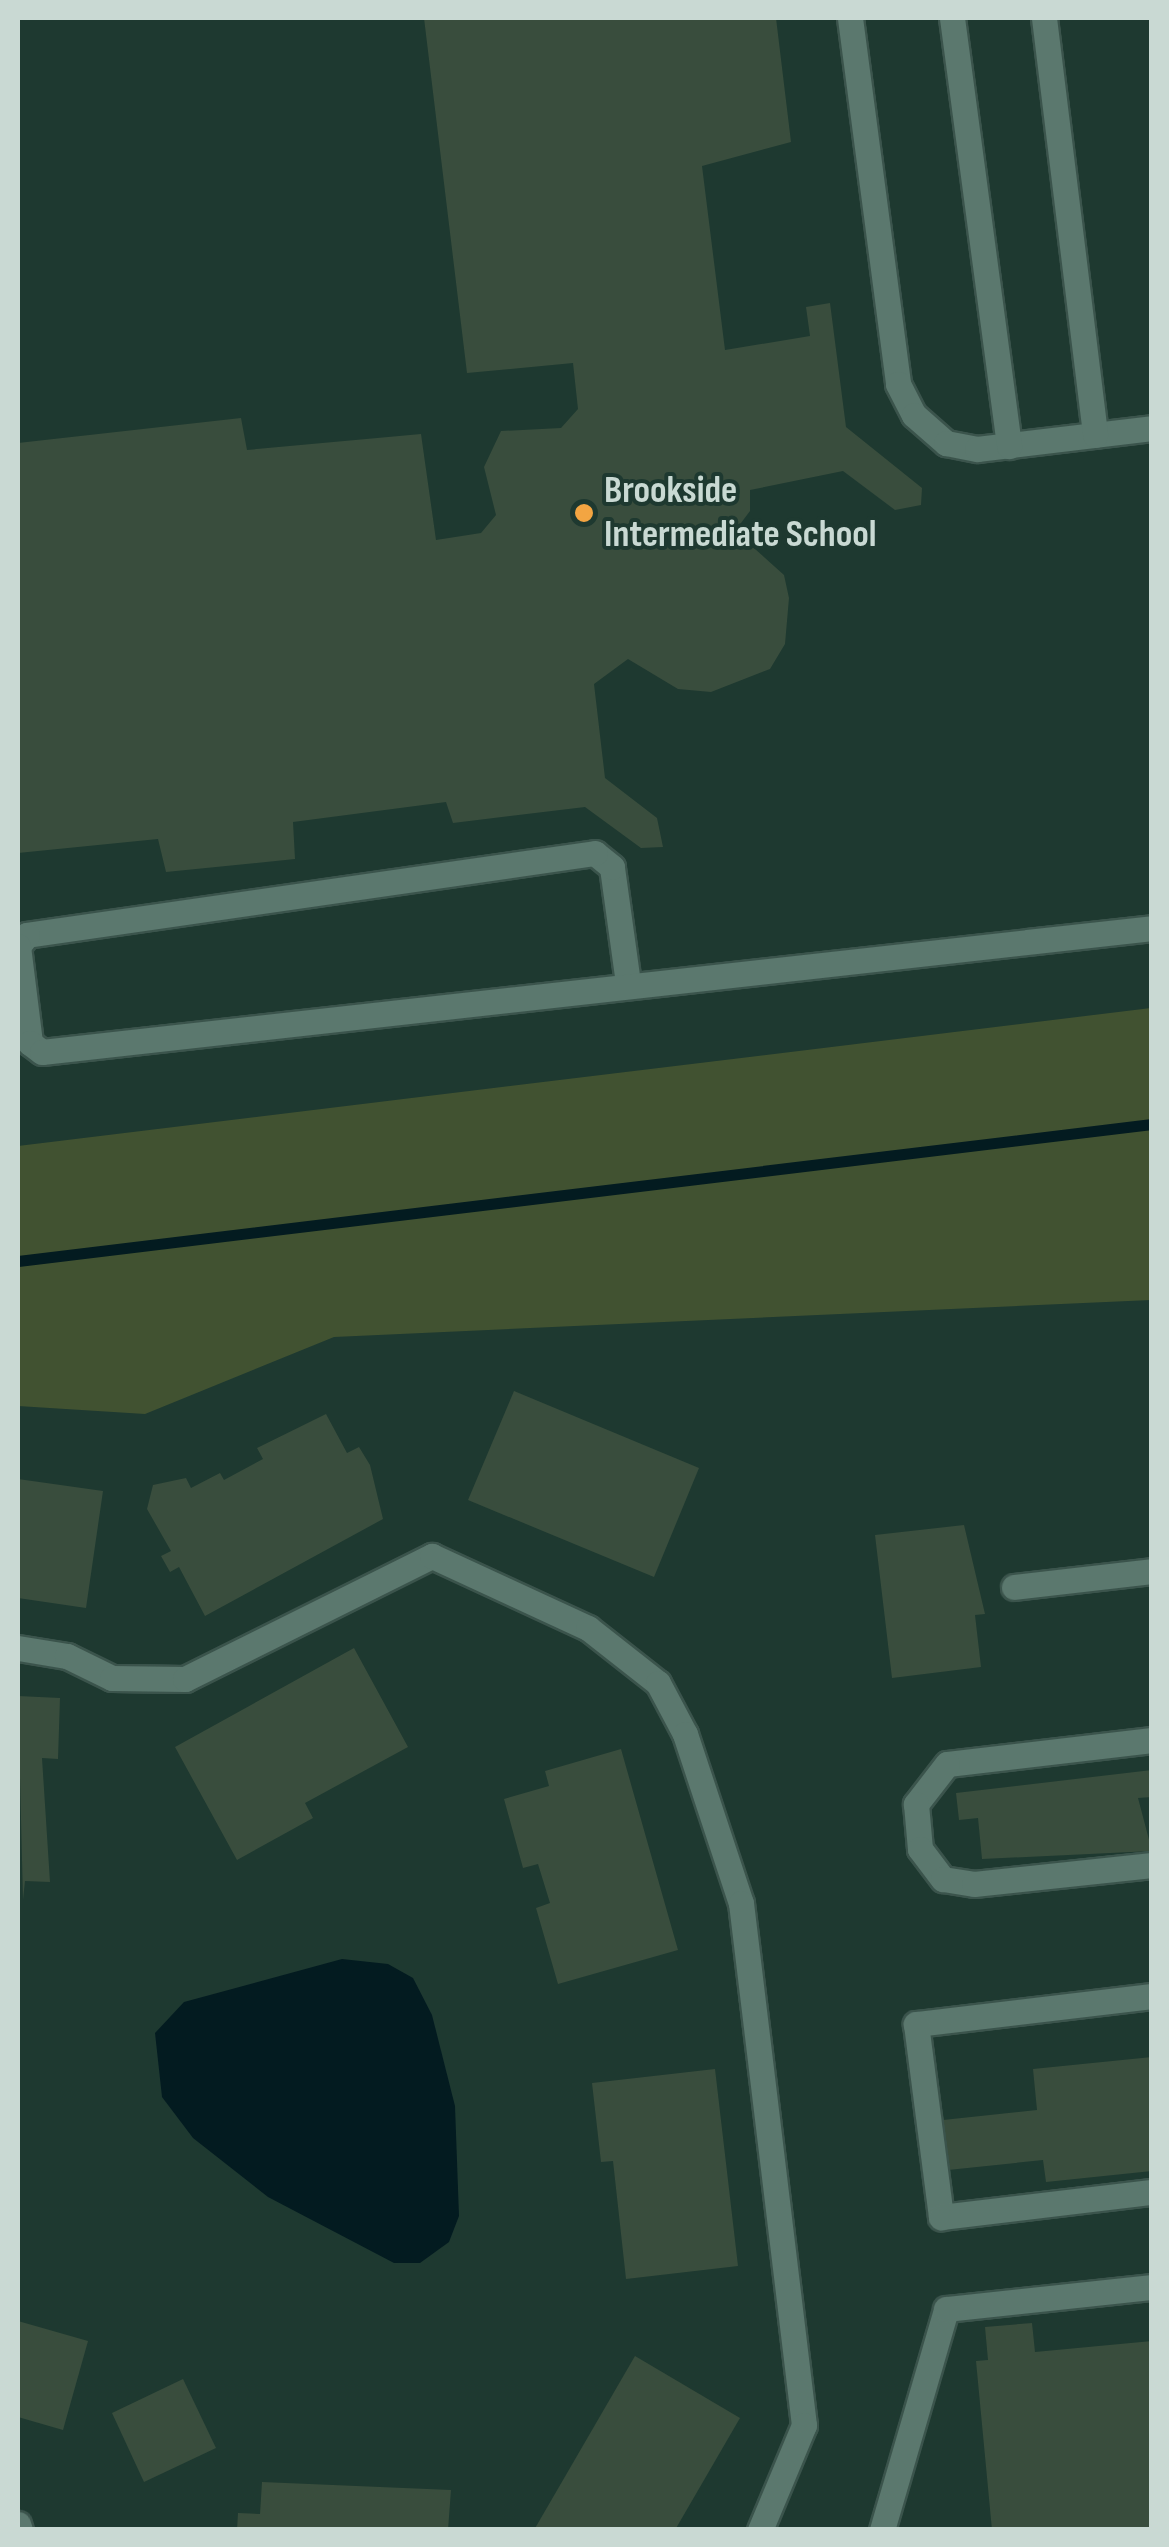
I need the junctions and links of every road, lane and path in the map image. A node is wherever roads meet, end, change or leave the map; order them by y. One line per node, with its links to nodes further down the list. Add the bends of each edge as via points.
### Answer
1 (850, 18): 6 (street, via 898,384 914,415 946,443)
2 (952, 18): 6 (street)
3 (1044, 18): 5 (street)
4 (1152, 428): 5 (street)
5 (1095, 435): 6 (street)
6 (1009, 446)
7 (1152, 928): 9 (street)
8 (22, 934): 9 (street, via 595,853 612,866); 10 (street)
9 (628, 983): 10 (street)
10 (30, 1054)
11 (1152, 1572): 12 (street)
12 (1014, 1587)
13 (18, 1648): 19 (street, via 112,1678 185,1679 432,1556 588,1628 658,1683 685,1734 741,1903 802,2405 798,2454)
14 (1152, 1740): 15 (street, via 947,1764 916,1804 920,1849 943,1878 974,1884)
15 (1152, 1865)
16 (1152, 1996): 17 (street, via 916,2024 941,2217)
17 (1152, 2192)
18 (1152, 2287): 20 (street, via 946,2309)
19 (760, 2530)
20 (882, 2530)

